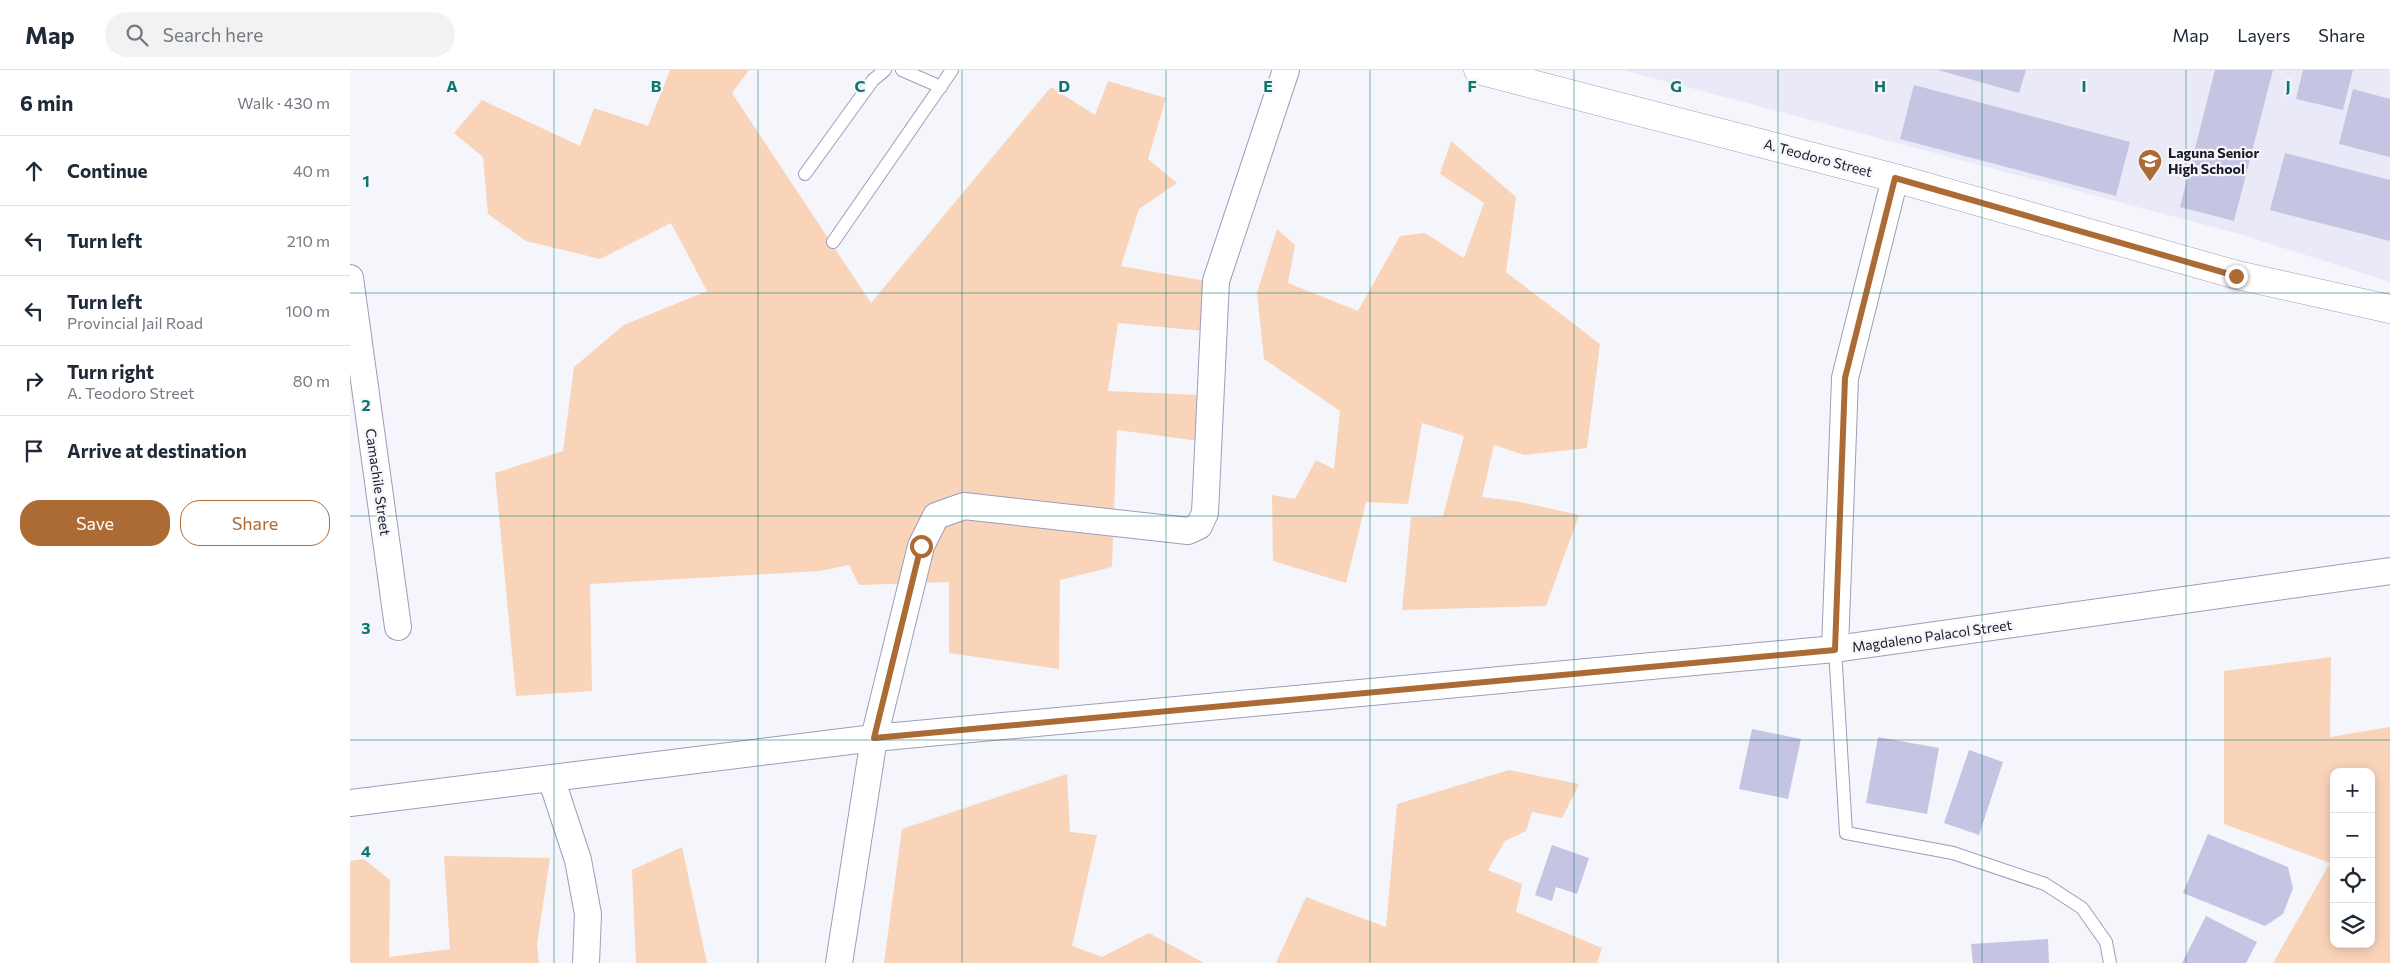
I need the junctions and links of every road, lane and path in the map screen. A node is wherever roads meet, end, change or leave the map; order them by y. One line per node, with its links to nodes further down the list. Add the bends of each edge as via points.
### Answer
1 (885, 70): 7 (lane, via 873,80)
2 (902, 70): 6 (lane)
3 (952, 70): 6 (lane)
4 (1286, 70): 15 (street, via 1216,281 1205,513 1198,526 1188,532 964,506 936,516 921,546)
5 (1478, 70): 8 (street, A. Teodoro Street, via 1544,82)
6 (941, 87): 9 (lane)
7 (805, 174)
8 (1895, 178): 11 (street, A. Teodoro Street, via 2236,276); 14 (street, via 1845,378)
9 (832, 242)
10 (350, 278): 13 (street, Camachile Street)
11 (2390, 309)
12 (2390, 571): 14 (street, Magdaleno Palacol Street)
13 (398, 627)
14 (1835, 650): 15 (street, Magdaleno Palacol Street); 20 (lane, via 1846,833 1953,853 2045,884 2082,908 2106,942)
15 (874, 738): 16 (street, Magdaleno Palacol Street); 19 (street)
16 (551, 778): 17 (street, Magdaleno Palacol Street); 18 (street, via 578,860 588,914)
17 (350, 804)
18 (586, 963)
19 (839, 963)
20 (2110, 963)

